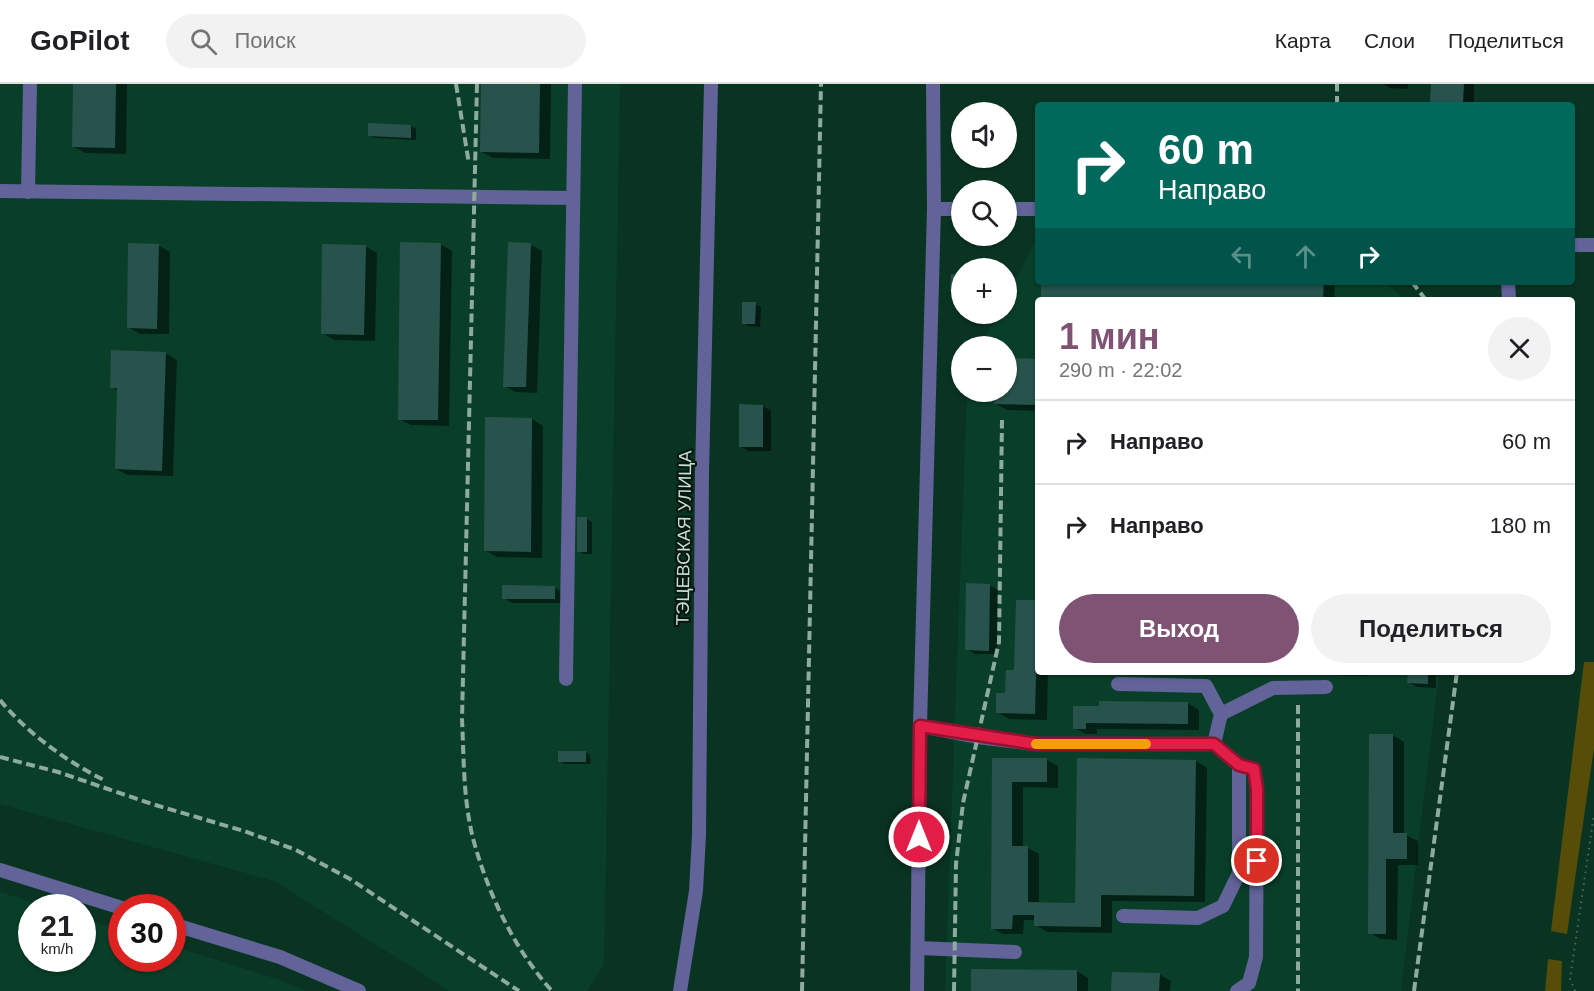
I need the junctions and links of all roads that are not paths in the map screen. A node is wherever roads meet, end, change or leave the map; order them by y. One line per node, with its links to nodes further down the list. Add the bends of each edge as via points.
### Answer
1 (30, 84): 6 (street)
2 (575, 84): 7 (street)
3 (711, 84): 28 (street, ТЭЦЕВСКАЯ УЛИЦА, via 699,835 696,891)
4 (933, 84): 8 (street)
5 (0, 191): 6 (street)
6 (28, 192): 7 (street)
7 (573, 198): 14 (street)
8 (934, 209): 9 (street); 18 (street)
9 (951, 209)
10 (1017, 209): 11 (street)
11 (1035, 209)
12 (1575, 245): 13 (street)
13 (1594, 245)
14 (566, 679)
15 (1118, 684): 17 (street, via 1206,686)
16 (1326, 687): 17 (street, via 1273,688)
17 (1221, 714): 19 (street)
18 (920, 726): 19 (street, via 1036,744); 25 (street)
19 (1214, 744): 20 (street)
20 (1239, 765): 23 (street, via 1239,873 1224,906 1198,918); 30 (street, via 1254,769 1257,789 1256,957 1250,983)
21 (0, 870): 22 (street)
22 (108, 904)
23 (1123, 916)
24 (186, 928): 27 (street, via 280,957)
25 (918, 948): 26 (street); 29 (street)
26 (1015, 952)
27 (359, 991)
28 (680, 991)
29 (917, 991)
30 (1237, 991)

